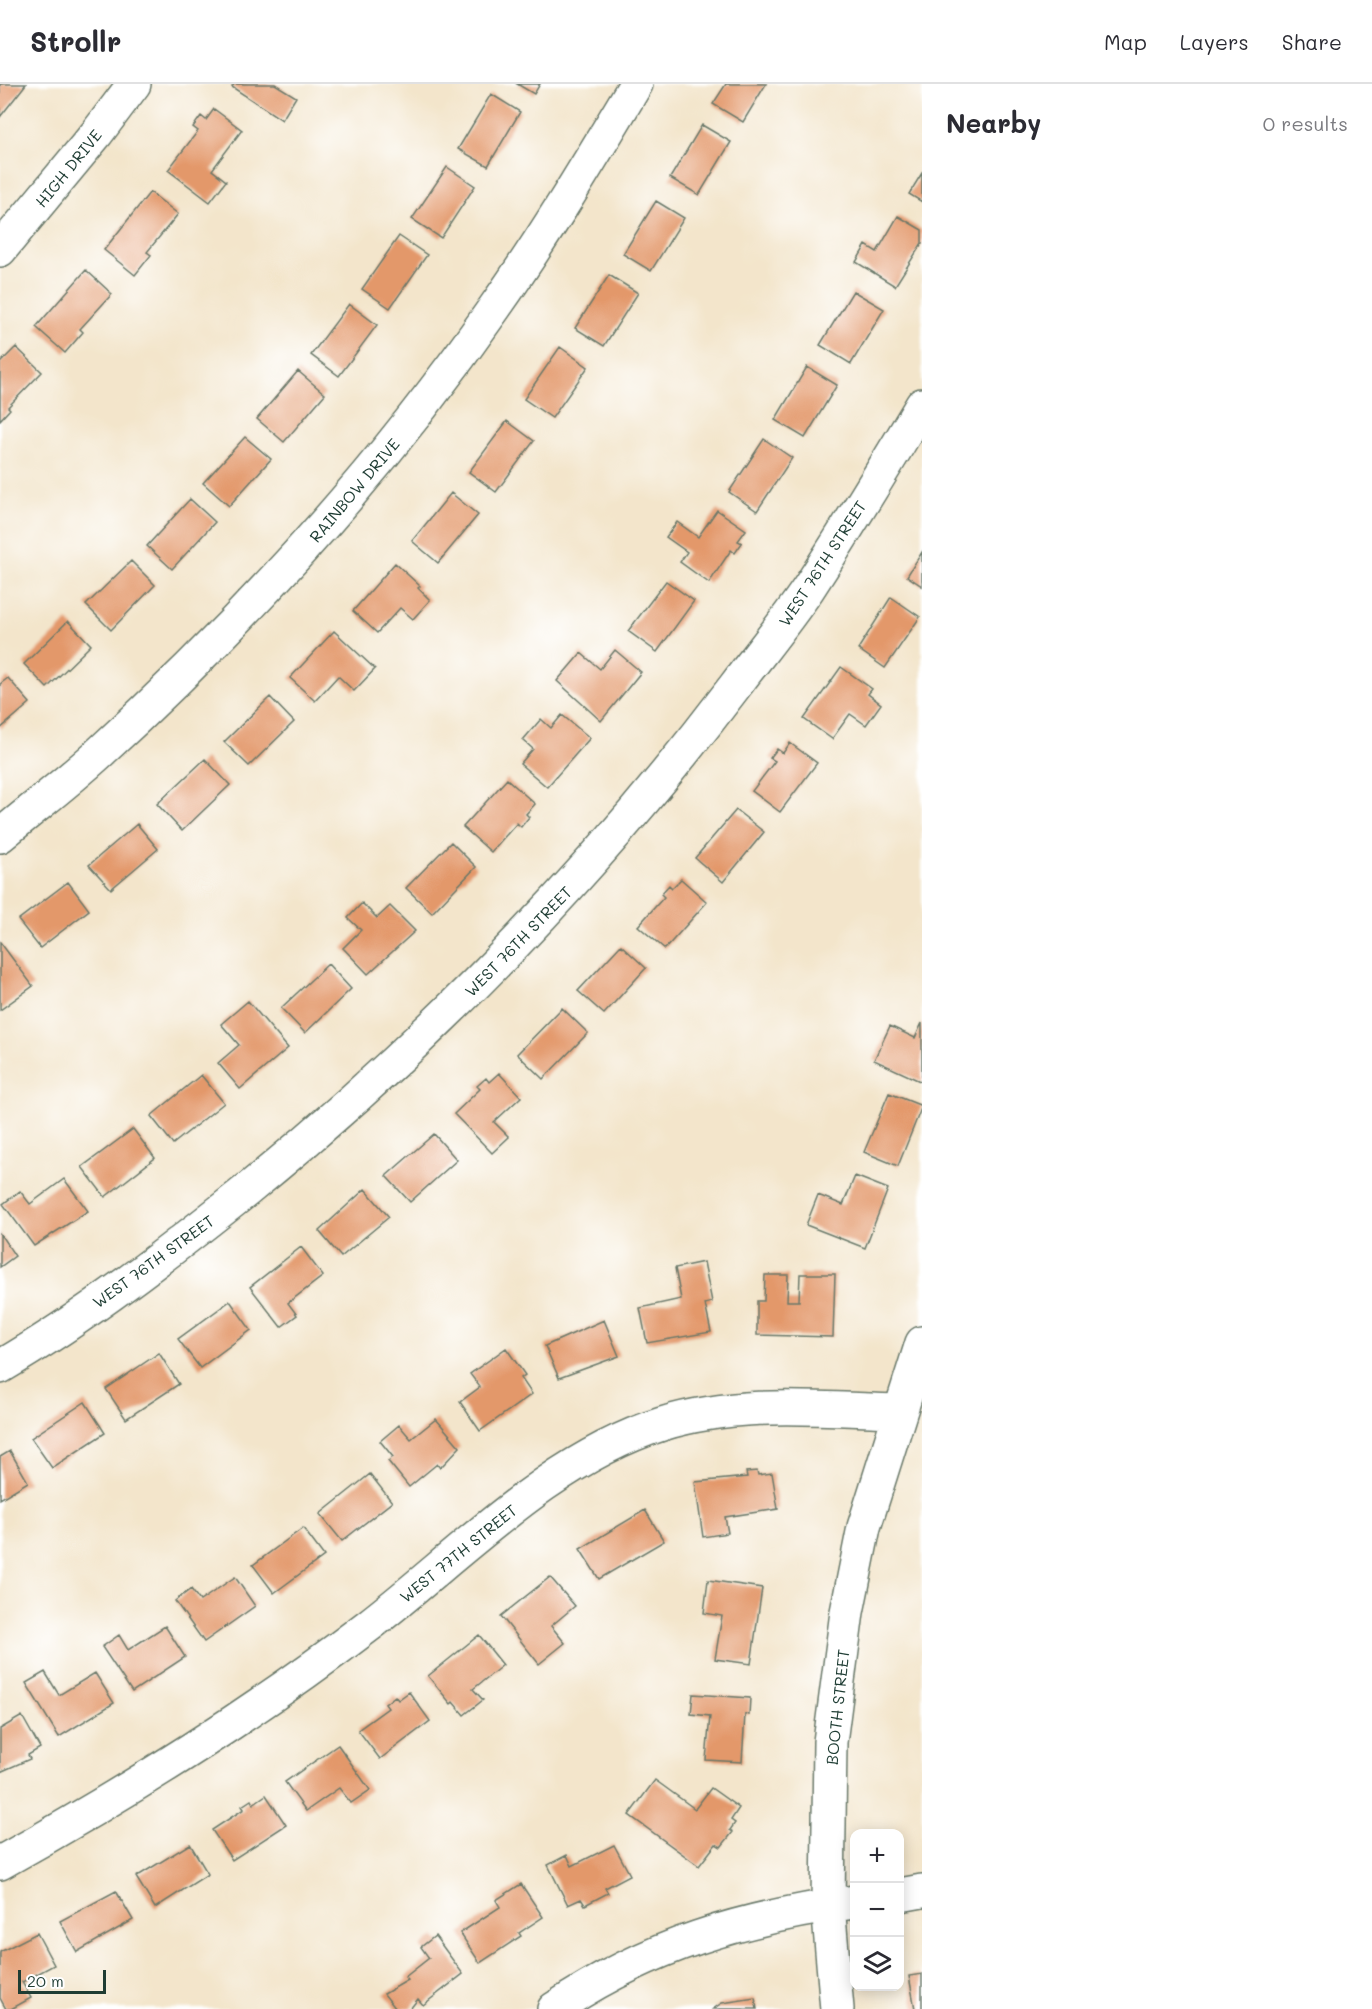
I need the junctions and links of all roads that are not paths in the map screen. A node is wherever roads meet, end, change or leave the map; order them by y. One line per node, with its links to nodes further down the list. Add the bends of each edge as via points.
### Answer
1 (134, 84): 3 (street, HIGH DRIVE)
2 (636, 84): 5 (street, RAINBOW DRIVE, via 568,198 495,308 401,434 312,540 204,654 94,758)
3 (0, 250)
4 (922, 405): 7 (street, WEST 76TH STREET, via 806,591 681,758 571,885 472,989 366,1091 211,1219)
5 (0, 836)
6 (922, 1343): 8 (street)
7 (0, 1368)
8 (899, 1411): 9 (street, WEST 77TH STREET, via 755,1407 723,1410 623,1438 559,1473 368,1626 250,1713 91,1813); 12 (street, BOOTH STREET, via 864,1527 847,1612 830,1742)
9 (0, 1863)
10 (922, 1891): 11 (street)
11 (904, 1894)
12 (841, 1904): 13 (street, via 784,1912 701,1934 639,1960); 14 (street, BOOTH STREET)
13 (554, 2009)
14 (837, 2009)

